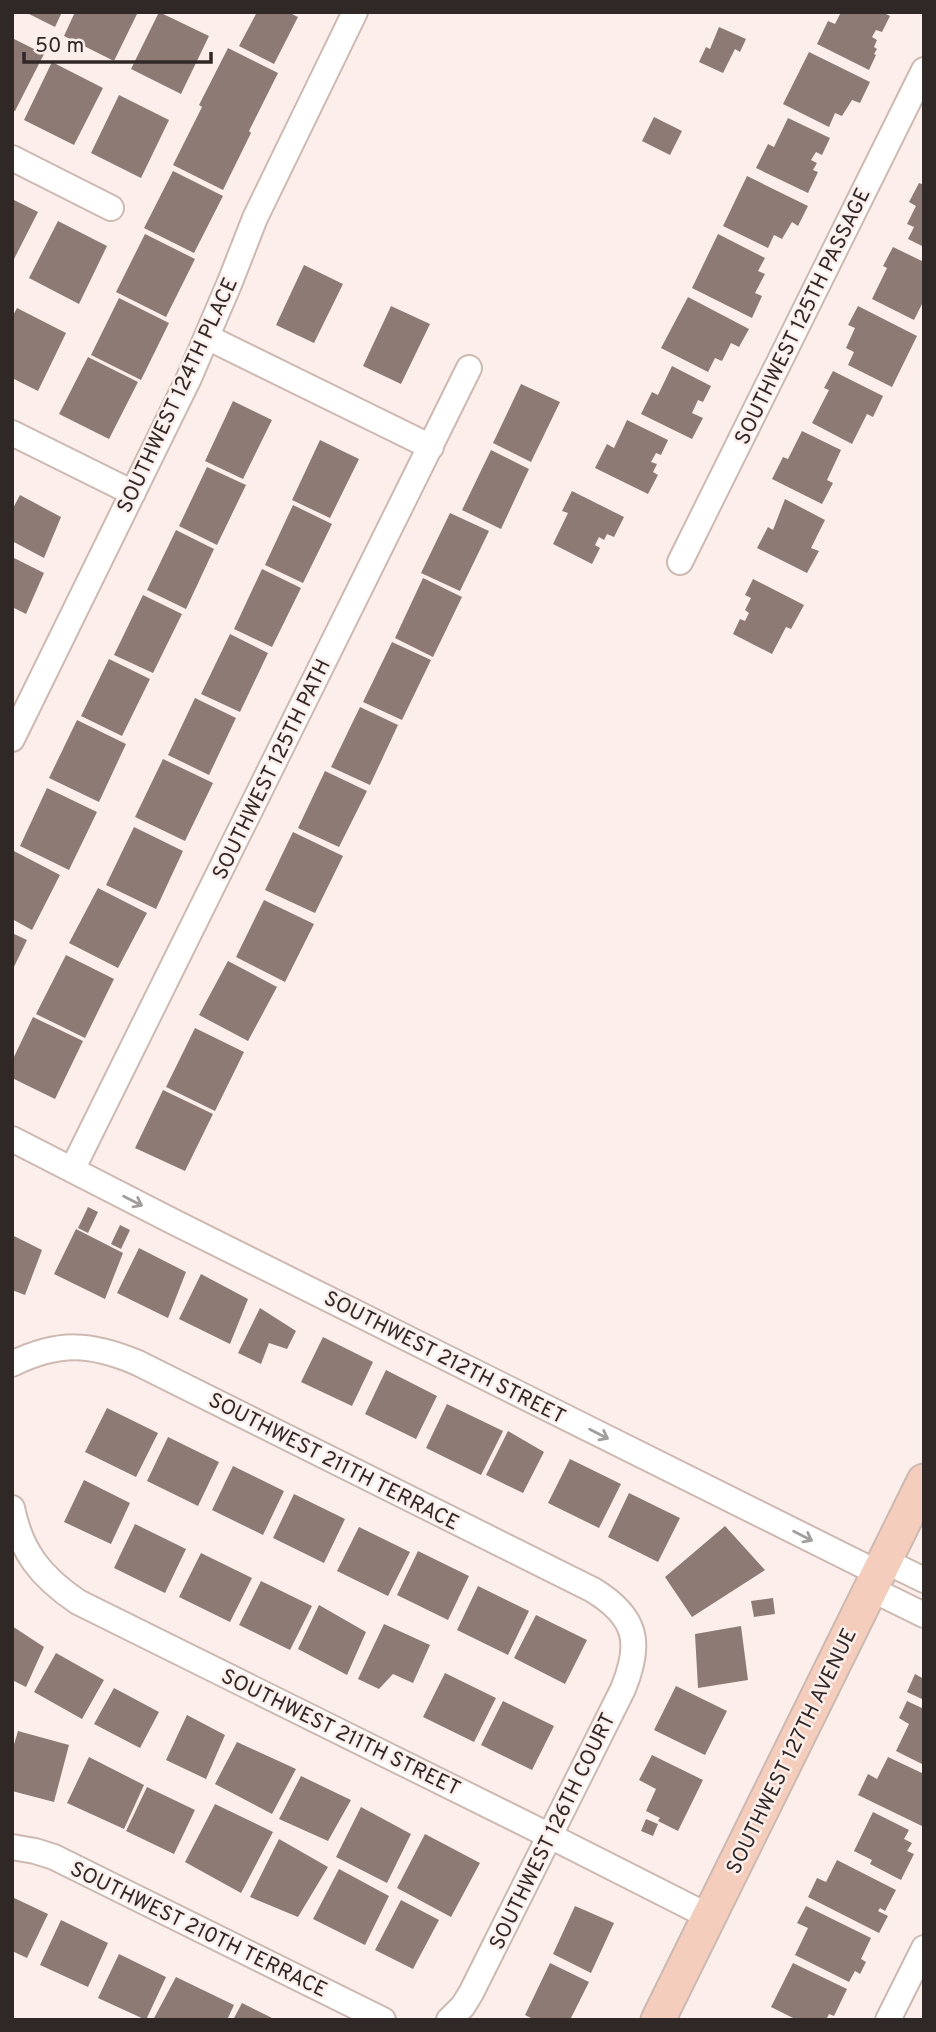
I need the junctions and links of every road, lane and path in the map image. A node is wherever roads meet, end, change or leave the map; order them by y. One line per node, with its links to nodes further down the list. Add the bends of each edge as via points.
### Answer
1 (355, 12): 5 (street, SOUTHWEST 124TH PLACE, via 255,218)
2 (924, 70): 10 (street, SOUTHWEST 125TH PASSAGE)
3 (12, 158): 4 (street)
4 (111, 208)
5 (207, 337): 8 (street); 9 (street, SOUTHWEST 124TH PLACE)
6 (468, 368): 8 (street, SOUTHWEST 125TH PATH)
7 (12, 433): 9 (street)
8 (431, 447): 13 (street, SOUTHWEST 125TH PATH)
9 (133, 493): 11 (street, SOUTHWEST 124TH PLACE)
10 (680, 562)
11 (12, 739)
12 (12, 1139): 13 (street, SOUTHWEST 212TH STREET)
13 (72, 1170): 17 (street, SOUTHWEST 212TH STREET, one-way to 17)
14 (12, 1364): 20 (street, SOUTHWEST 211TH TERRACE, via 41,1352 82,1347 111,1351 593,1590 617,1608)
15 (924, 1481): 17 (street, SOUTHWEST 127TH AVENUE)
16 (12, 1508): 21 (street, SOUTHWEST 211TH STREET, via 16,1526 40,1572 78,1602)
17 (878, 1574): 18 (street, SOUTHWEST 212TH STREET); 19 (street, SOUTHWEST 212TH STREET); 23 (street, SOUTHWEST 127TH AVENUE)
18 (924, 1580)
19 (924, 1615)
20 (632, 1634): 21 (street, SOUTHWEST 126TH COURT, via 634,1659 629,1673)
21 (551, 1836): 23 (street, SOUTHWEST 211TH STREET); 26 (street, SOUTHWEST 126TH COURT, via 471,1993)
22 (12, 1847): 25 (street, SOUTHWEST 210TH TERRACE, via 54,1857)
23 (710, 1917): 27 (street, SOUTHWEST 127TH AVENUE)
24 (924, 1948): 28 (street)
25 (383, 2020)
26 (449, 2020)
27 (658, 2020)
28 (888, 2020)

